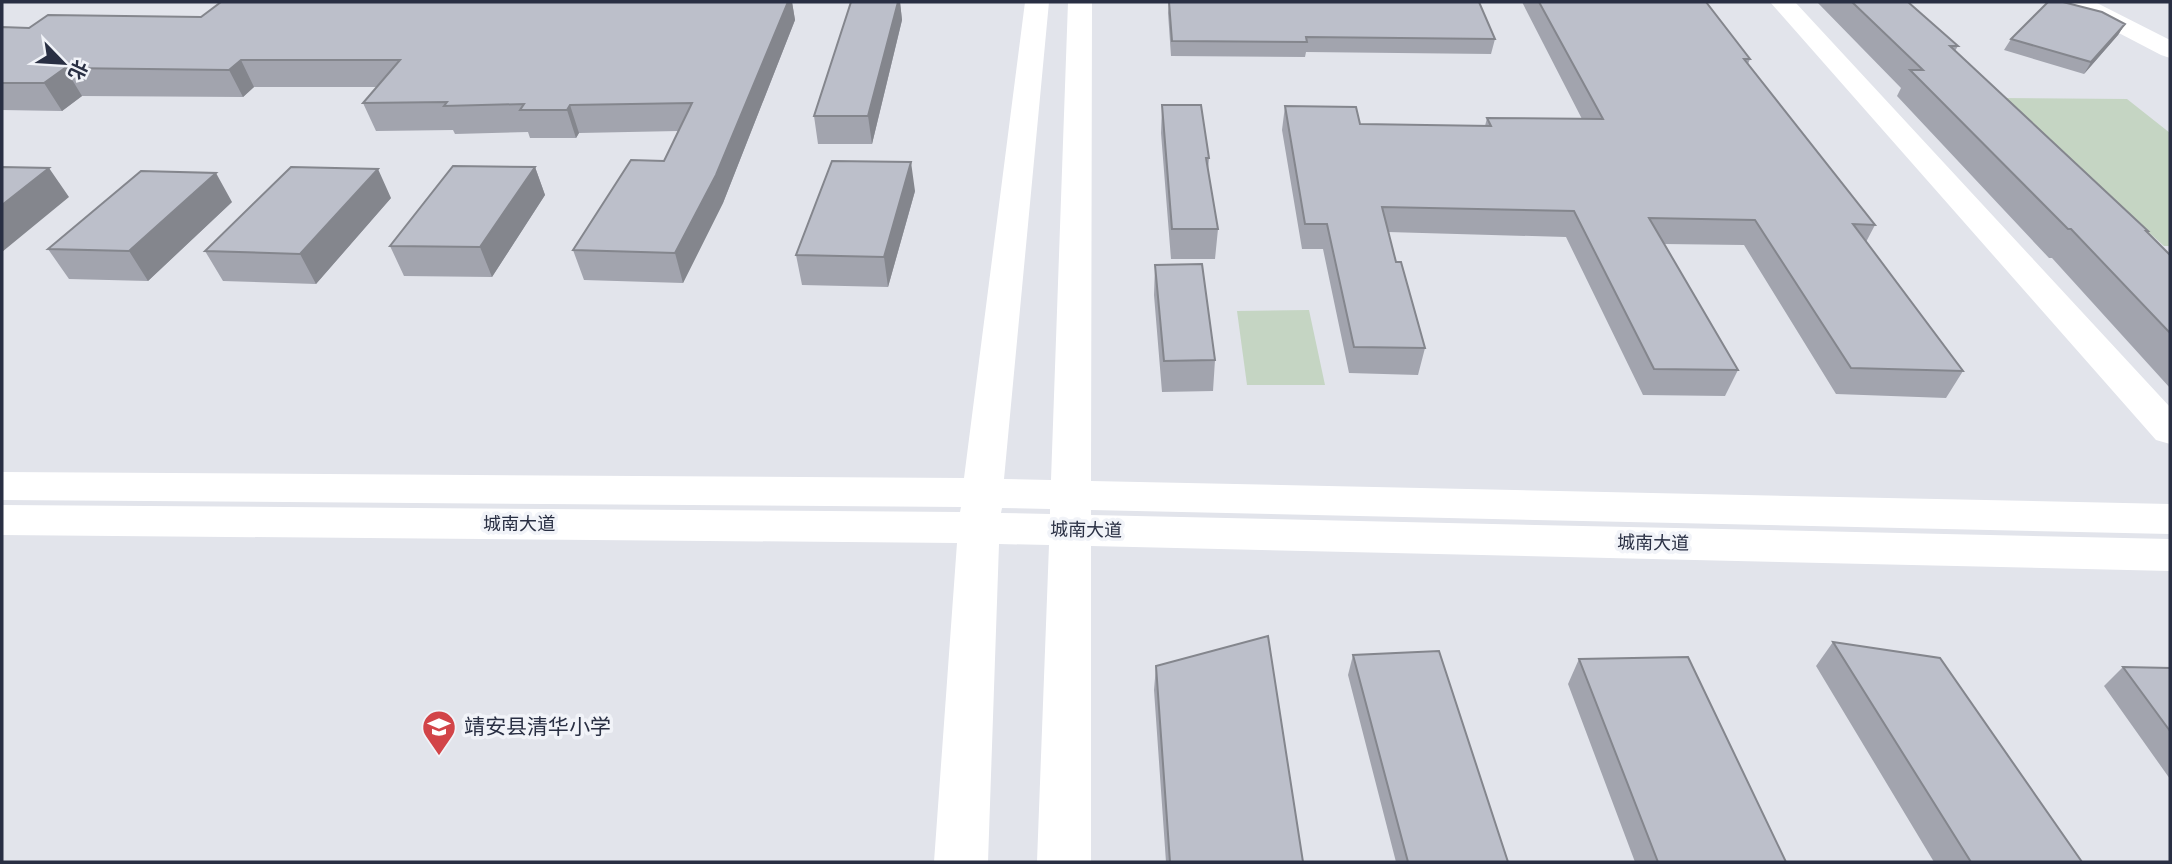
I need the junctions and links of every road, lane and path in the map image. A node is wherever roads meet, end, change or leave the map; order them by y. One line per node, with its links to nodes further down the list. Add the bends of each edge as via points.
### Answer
1 (1037, 2): 8 (main road)
2 (1080, 2): 9 (main road)
3 (1782, 2): 6 (main road)
4 (2077, 2): 5 (main road)
5 (2170, 50)
6 (2170, 431)
7 (2, 486): 8 (main road, 城南大道)
8 (981, 510): 9 (main road, 城南大道); 10 (main road, 城南大道); 13 (main road)
9 (1071, 512): 11 (main road, 城南大道); 12 (main road, 城南大道); 14 (main road)
10 (2, 520)
11 (2170, 520)
12 (2170, 555)
13 (961, 862)
14 (1064, 862)

